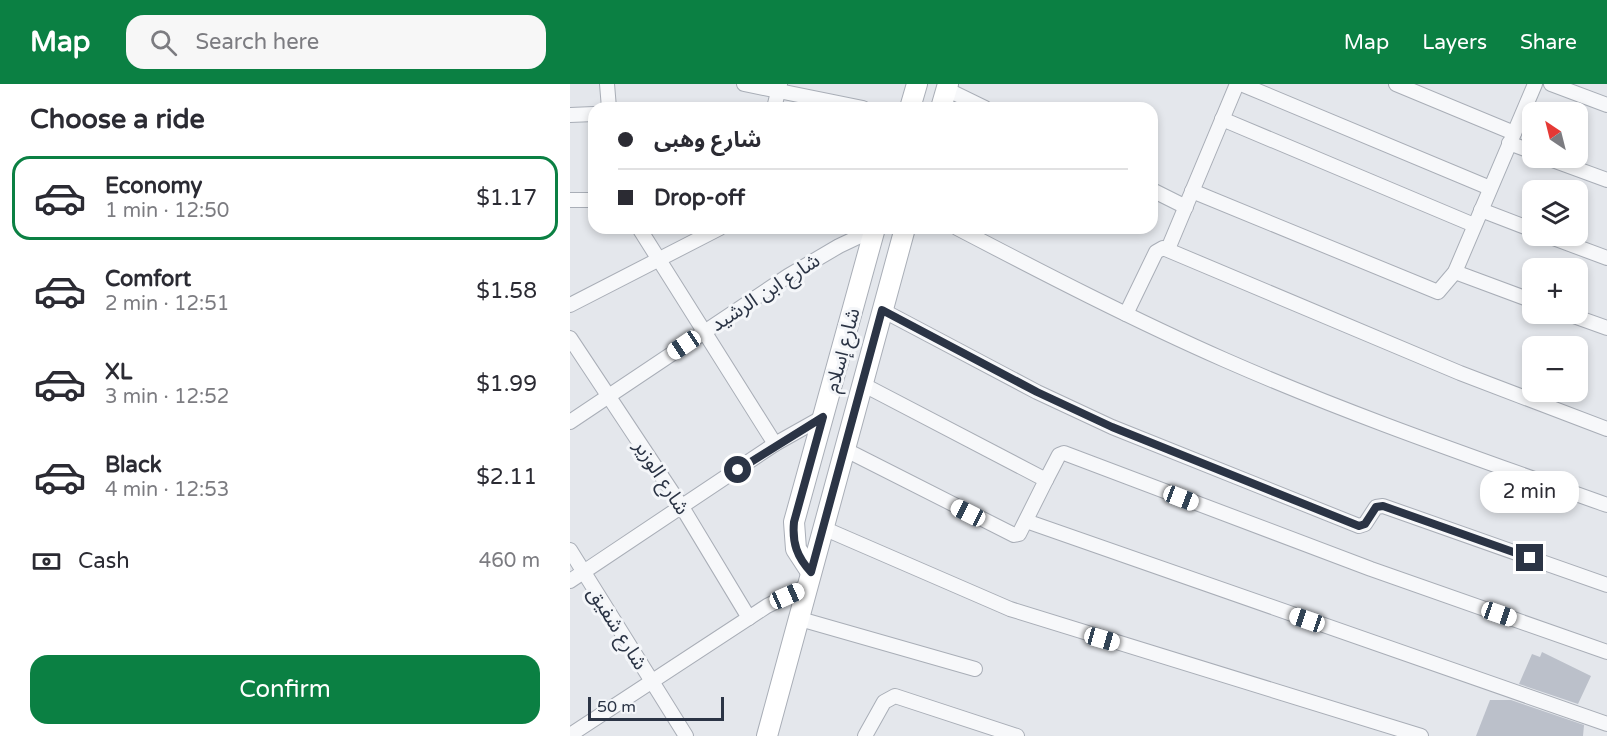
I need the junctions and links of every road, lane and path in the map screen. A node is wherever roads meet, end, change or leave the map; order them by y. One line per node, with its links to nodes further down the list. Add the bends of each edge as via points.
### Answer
1 (607, 84): 10 (street)
2 (744, 84): 9 (street)
3 (917, 84): 12 (street)
4 (1239, 84): 18 (street); 23 (street)
5 (1396, 84): 19 (street)
6 (1534, 84): 19 (street)
7 (1551, 84): 15 (street)
8 (947, 86): 13 (street); 14 (street)
9 (779, 88): 11 (street)
10 (608, 102)
11 (837, 102)
12 (912, 102)
13 (943, 102)
14 (975, 102)
15 (1607, 105)
16 (588, 114): 17 (street)
17 (570, 115)
18 (1222, 119): 24 (street); 30 (street)
19 (1512, 138): 20 (street); 23 (street)
20 (1522, 145)
21 (1574, 168): 22 (street)
22 (1607, 180)
23 (1490, 189): 29 (street)
24 (1192, 191): 28 (street); 42 (street, via 1434,292 1442,290)
25 (1158, 193): 28 (street)
26 (570, 200): 27 (street)
27 (588, 200)
28 (1186, 207): 39 (street)
29 (1481, 210): 30 (street); 31 (street)
30 (1474, 225): 42 (street)
31 (1522, 226)
32 (643, 234): 41 (street)
33 (708, 234): 41 (street)
34 (866, 234): 49 (street, شارع ابن الرشيد, via 805,266)
35 (874, 234): 53 (street, شارع إسلام)
36 (903, 234): 45 (street, شارع إسلام)
37 (969, 234): 46 (street)
38 (1575, 246): 40 (street)
39 (1168, 249): 46 (street, via 1156,252); 55 (street, via 1460,373)
40 (1607, 258)
41 (658, 260): 44 (street); 49 (street)
42 (1455, 272): 43 (street)
43 (1522, 297)
44 (570, 305)
45 (882, 310): 51 (street, شارع إسلام); 67 (street, via 1112,427 1359,526 1365,524 1376,507 1383,506)
46 (1126, 314): 59 (street, via 1343,409)
47 (1588, 321): 48 (street)
48 (1607, 328)
49 (703, 332): 52 (street, شارع ابن الرشيد); 56 (street)
50 (570, 338): 52 (street, شارع الوزير)
51 (862, 384): 57 (street, شارع إسلام); 58 (street)
52 (609, 396): 54 (street, شارع ابن الرشيد); 60 (street, شارع الوزير)
53 (823, 417): 56 (street); 65 (street, شارع إسلام, via 794,522 795,549)
54 (570, 422)
55 (1607, 429)
56 (775, 444): 60 (street)
57 (844, 449): 61 (street, via 1009,535 1018,534); 62 (street, شارع إسلام)
58 (1046, 480): 61 (street); 70 (street, via 1059,455 1064,453 1371,569)
59 (1607, 505)
60 (682, 507): 64 (street); 68 (street, شارع الوزير)
61 (1026, 521): 73 (street)
62 (822, 528): 65 (street, شارع إسلام); 79 (street, via 1010,609)
63 (570, 550): 64 (street, شارع شفيق)
64 (584, 572): 66 (street); 72 (street, شارع شفيق)
65 (809, 579): 68 (street); 69 (street, شارع إسلام)
66 (570, 581)
67 (1607, 585)
68 (749, 618): 72 (street)
69 (800, 619): 71 (street); 76 (street, شارع إسلام)
70 (1607, 652)
71 (975, 669)
72 (652, 681): 74 (street); 75 (street, شارع شفيق)
73 (1607, 724)
74 (570, 735)
75 (686, 736)
76 (767, 736)
77 (865, 736): 78 (street, via 884,702 895,696)
78 (1017, 736)
79 (1421, 736)

